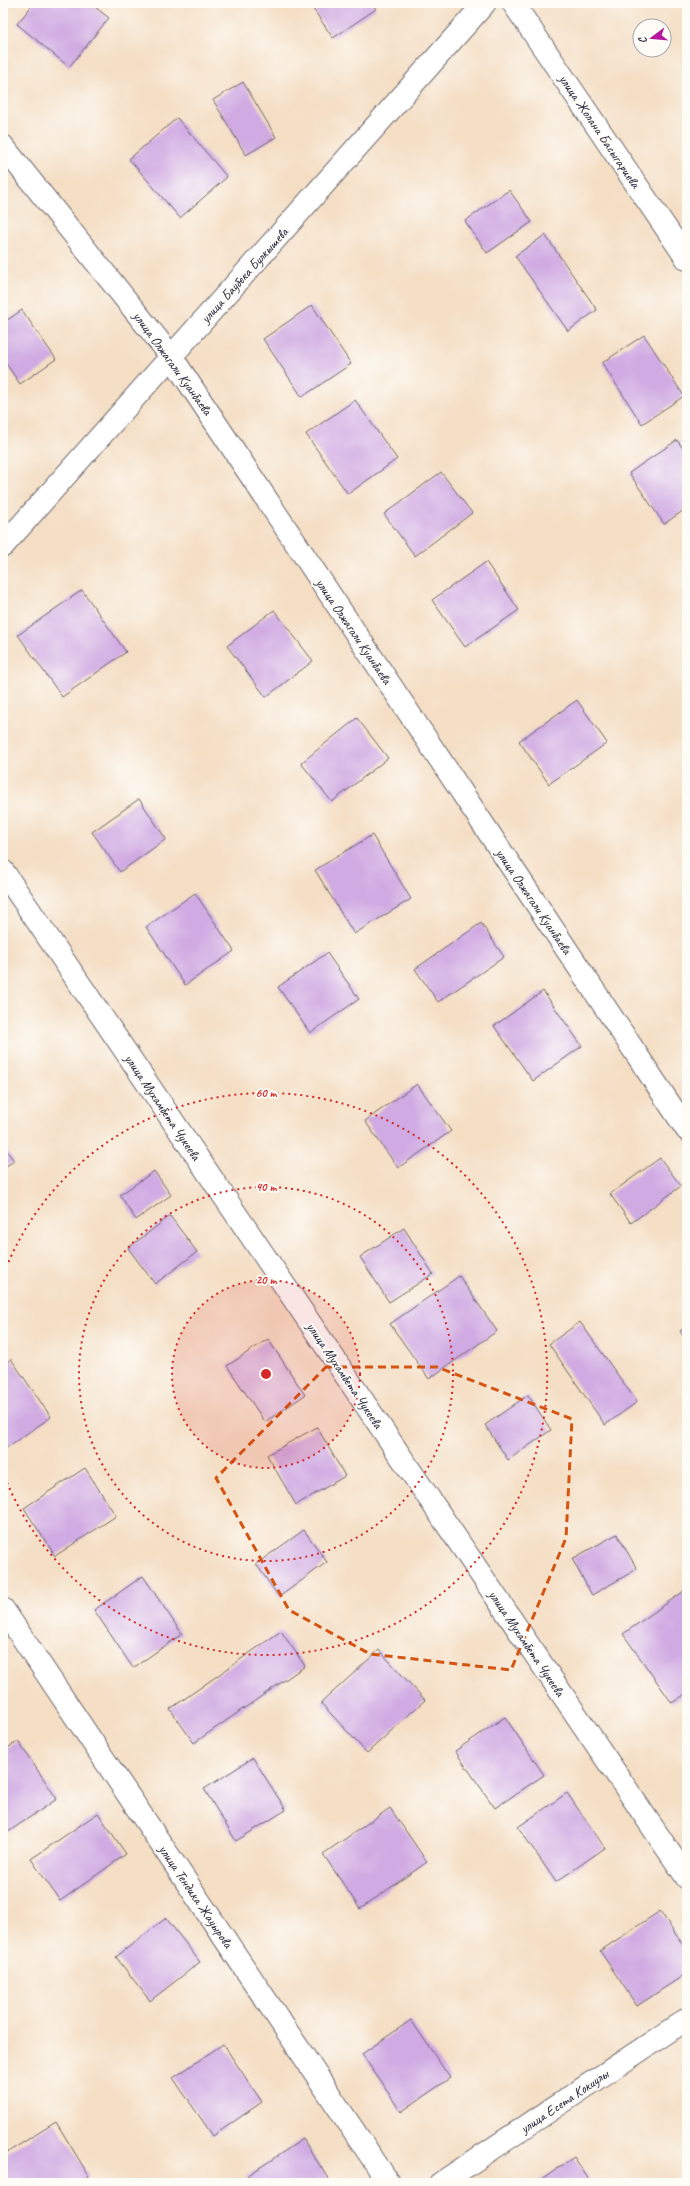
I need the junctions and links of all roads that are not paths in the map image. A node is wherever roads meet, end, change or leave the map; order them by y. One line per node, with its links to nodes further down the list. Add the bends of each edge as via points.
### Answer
1 (485, 3): 5 (street, улица Баубека Булкышева)
2 (513, 3): 4 (street, улица Жолана Басыгариева)
3 (3, 146): 5 (street, улица Олжагали Куанбаева)
4 (687, 259)
5 (171, 356): 6 (street, улица Баубека Булкышева); 8 (street, улица Олжагали Куанбаева)
6 (3, 546)
7 (3, 871): 10 (street, улица Мухамбета Чукеева)
8 (687, 1130)
9 (3, 1609): 12 (street, улица Тендика Жауырова)
10 (687, 1878)
11 (687, 2019): 13 (street, улица Есета Кокиулы)
12 (390, 2183)
13 (441, 2183)

